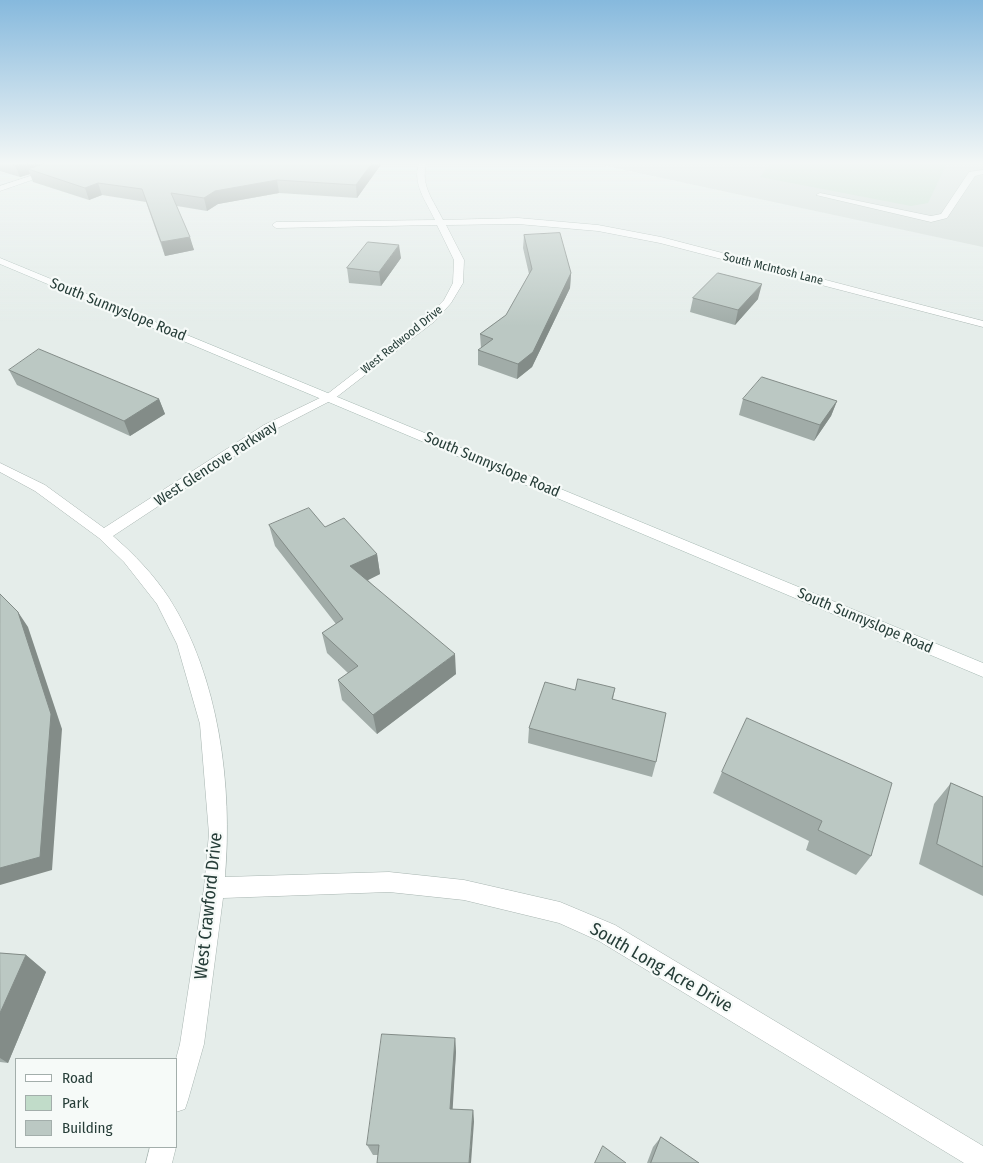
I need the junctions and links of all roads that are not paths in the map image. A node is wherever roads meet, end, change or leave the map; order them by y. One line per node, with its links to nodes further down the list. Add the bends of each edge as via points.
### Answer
1 (438, 217): 4 (street, West Redwood Drive)
2 (923, 217): 3 (street)
3 (940, 217)
4 (440, 222): 5 (street, South McIntosh Lane); 7 (street, South McIntosh Lane, via 558,223 628,233); 8 (street, West Redwood Drive, via 459,260 458,283 448,301 431,319)
5 (276, 225)
6 (0, 261): 8 (street, South Sunnyslope Road)
7 (983, 324)
8 (330, 397): 10 (street, West Glencove Parkway, via 268,428); 11 (street, South Sunnyslope Road)
9 (0, 467): 10 (street, West Crawford Drive, via 40,488)
10 (104, 535): 12 (street, West Crawford Drive, via 130,558 163,601 185,644 209,724 219,834)
11 (983, 670)
12 (214, 888): 13 (street, West Crawford Drive, via 192,1044); 15 (street, South Long Acre Drive, via 390,882 464,890 560,914 606,933)
13 (178, 1093)
14 (164, 1148): 16 (street)
15 (983, 1160)
16 (158, 1163)

